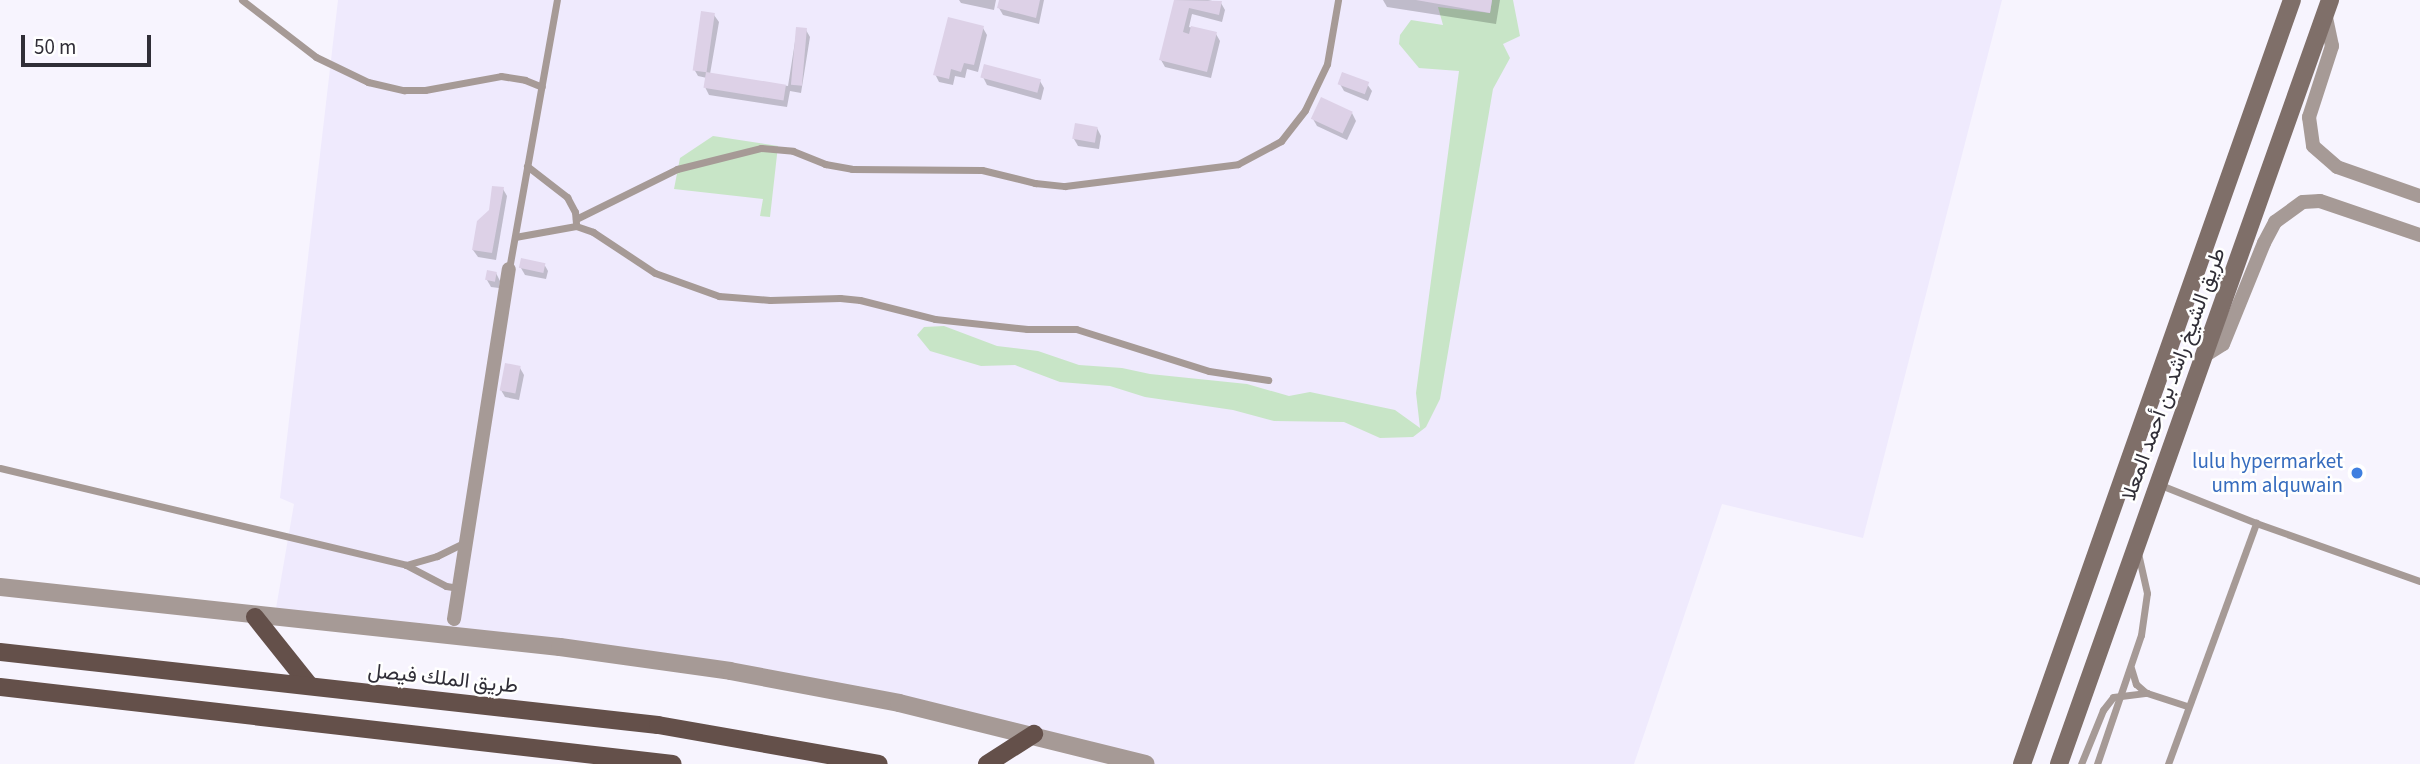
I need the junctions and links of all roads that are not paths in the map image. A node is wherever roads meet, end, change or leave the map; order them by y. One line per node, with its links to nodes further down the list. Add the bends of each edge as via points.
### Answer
1 (242, 0): 6 (lane, via 316,57 350,76 386,88 425,90 501,76)
2 (557, 0): 6 (lane)
3 (1338, 0): 9 (lane, via 1327,64 1305,110 1280,141 1238,164 1065,186 982,170 852,169 793,151 761,148 677,169)
4 (2292, 0): 39 (main road, طريق الشيخ راشد بن أحمد المعلا)
5 (2328, 7): 8 (street, via 2332,46 2309,117 2313,146 2337,167); 13 (main road, طريق الشيخ راشد بن أحمد المعلا)
6 (542, 87): 7 (lane)
7 (527, 166): 9 (lane, via 567,197); 11 (lane)
8 (2420, 196)
9 (576, 223): 11 (lane); 14 (lane, via 655,273 719,296 839,298 935,320 1076,329 1209,371)
10 (2420, 235): 13 (street, via 2319,201 2303,202 2275,222 2223,344)
11 (515, 237): 12 (lane)
12 (509, 269): 18 (street)
13 (2204, 356): 16 (main road, طريق الشيخ راشد بن أحمد المعلا)
14 (1268, 380)
15 (0, 468): 20 (lane)
16 (2158, 484): 17 (lane); 19 (main road, طريق الشيخ راشد بن أحمد المعلا)
17 (2256, 523): 21 (lane); 32 (lane)
18 (466, 542): 20 (lane); 23 (street)
19 (2136, 547): 27 (lane, via 2147,593); 40 (main road, طريق الشيخ راشد بن أحمد المعلا)
20 (406, 565): 23 (lane)
21 (2420, 581)
22 (0, 587): 24 (street)
23 (458, 588): 25 (street)
24 (255, 617): 28 (main road); 33 (street, via 658,660 815,686)
25 (454, 619)
26 (0, 652): 28 (main road, طريق الملك فيصل)
27 (2131, 667): 30 (lane, via 2136,684); 31 (lane)
28 (310, 686): 36 (main road, طريق الملك فيصل, via 658,725)
29 (0, 687): 34 (main road)
30 (2147, 693): 31 (lane); 32 (lane)
31 (2121, 695): 41 (lane, via 2109,701); 42 (lane)
32 (2188, 706): 43 (lane)
33 (1034, 734): 37 (main road); 38 (street)
34 (587, 758): 35 (main road)
35 (673, 764)
36 (879, 764)
37 (987, 764)
38 (1146, 764)
39 (2022, 764)
40 (2059, 764)
41 (2081, 764)
42 (2097, 764)
43 (2168, 764)

